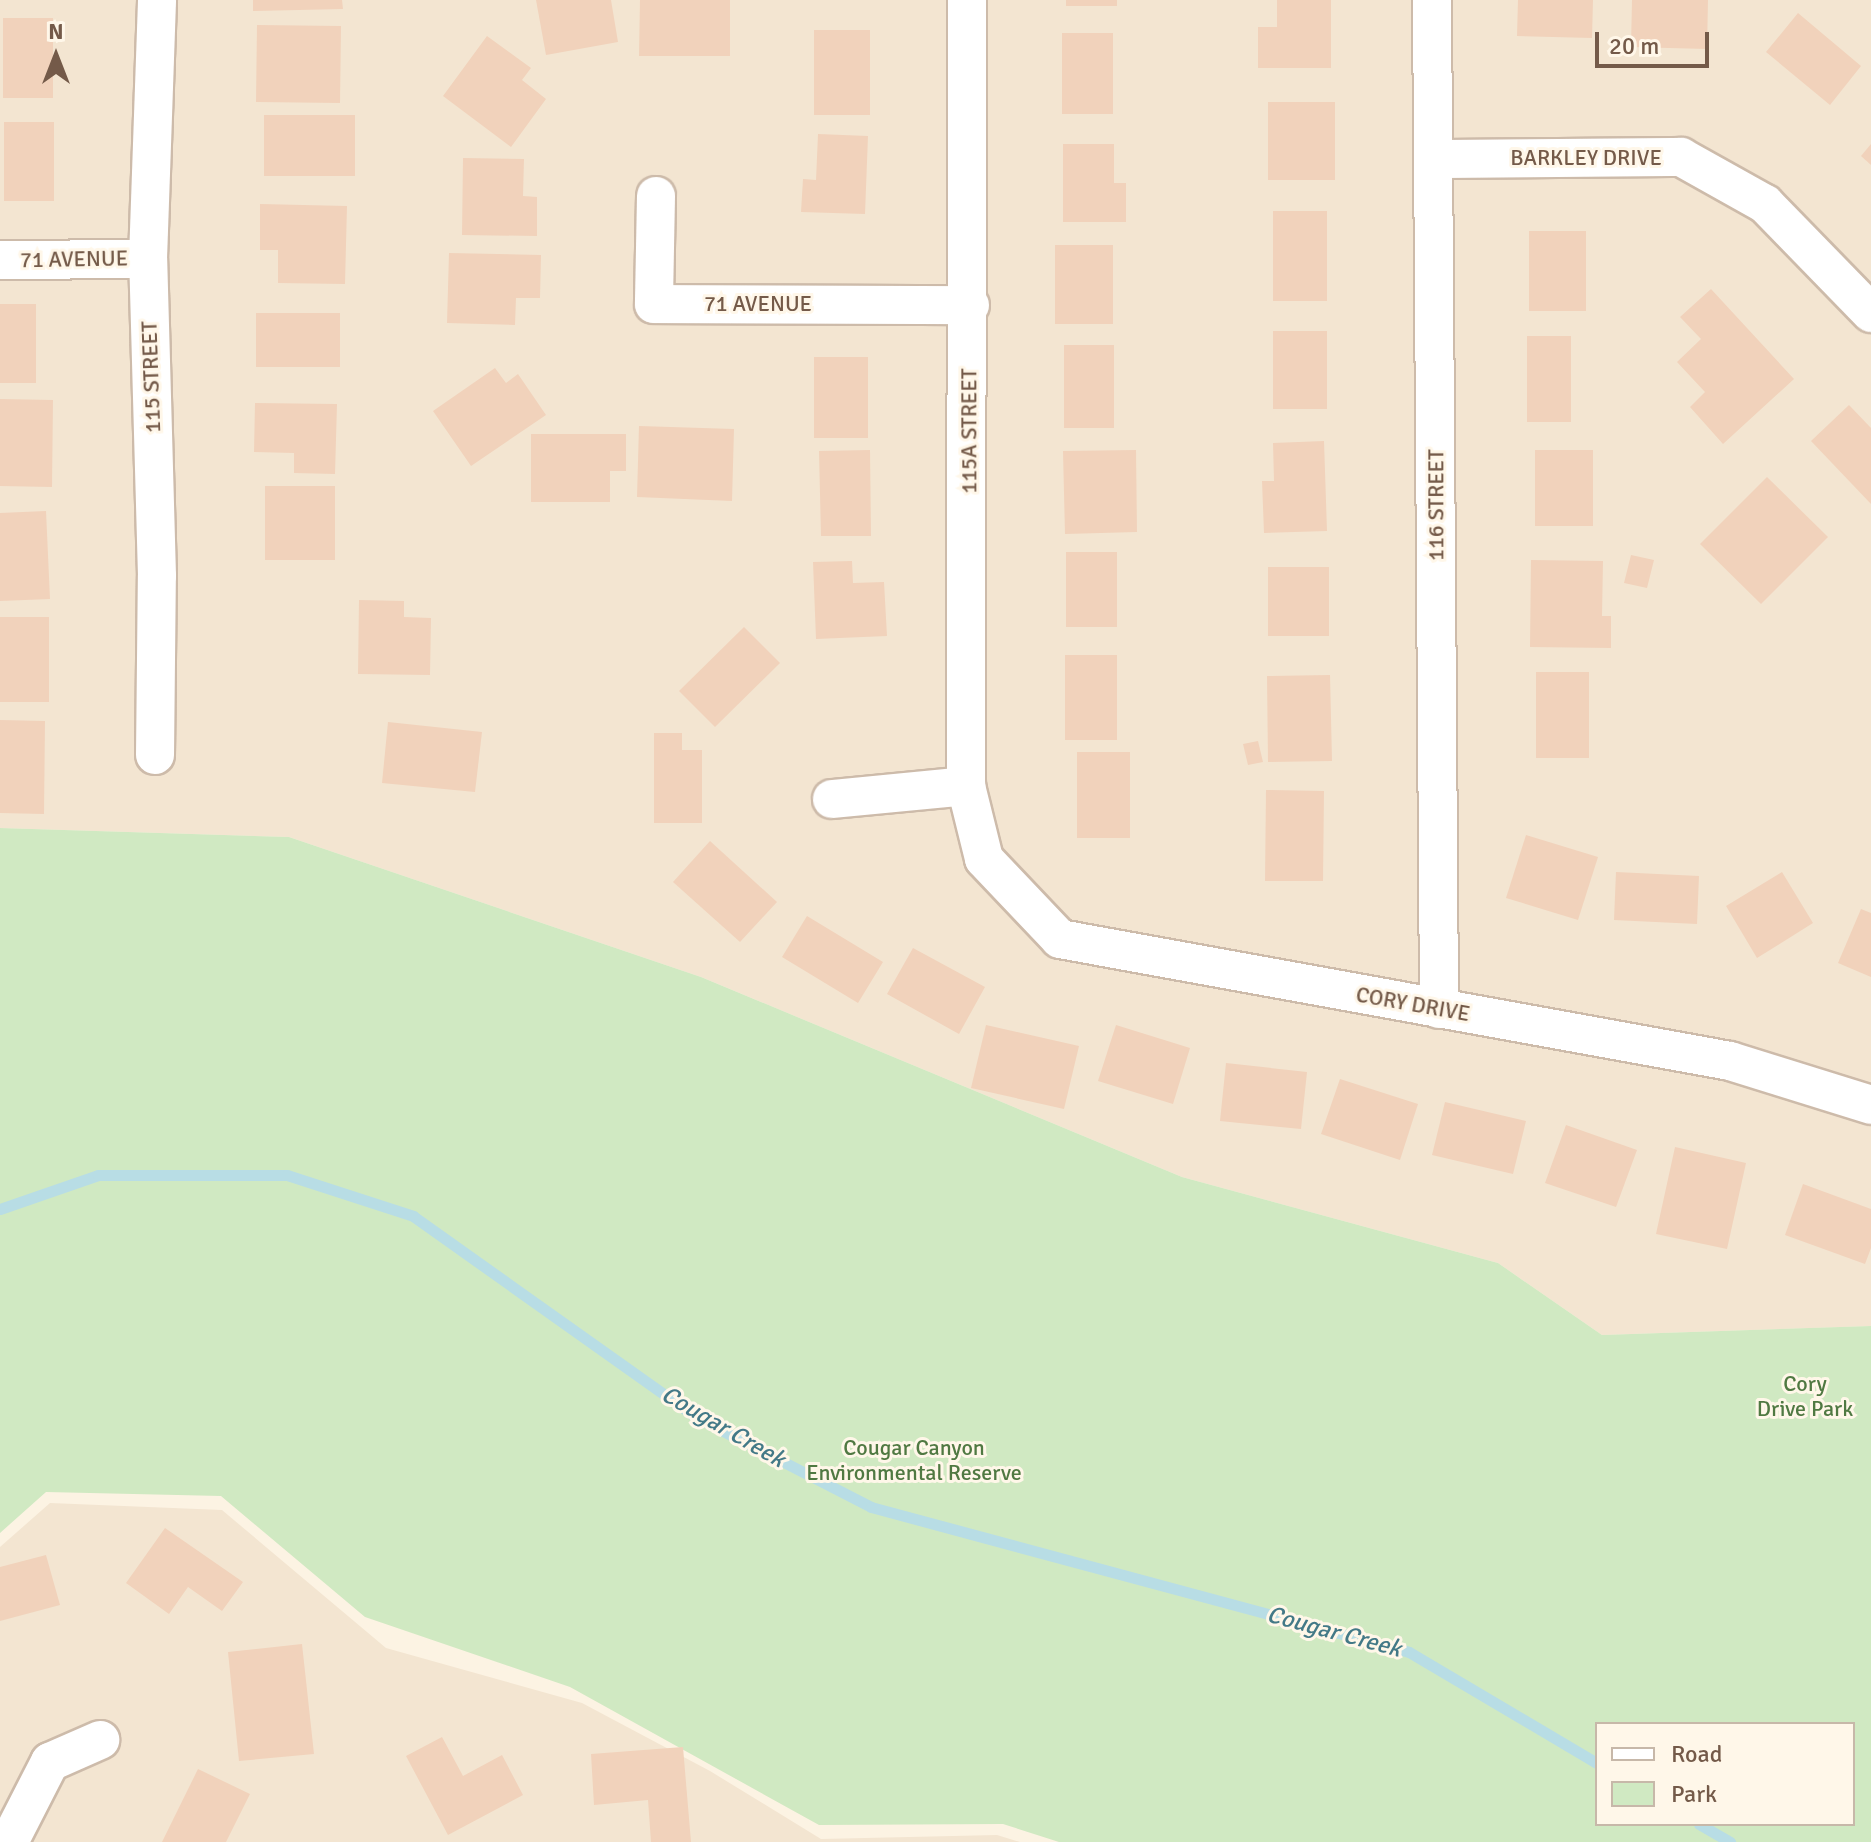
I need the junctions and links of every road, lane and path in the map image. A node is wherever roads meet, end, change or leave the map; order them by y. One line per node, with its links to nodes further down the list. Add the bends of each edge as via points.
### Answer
1 (157, 0): 6 (street, 115 STREET)
2 (967, 0): 8 (street, 115A STREET)
3 (1432, 0): 4 (street, 116 STREET)
4 (1435, 159): 9 (street, BARKLEY DRIVE, via 1681,157 1765,204); 14 (street, 116 STREET)
5 (656, 196): 8 (street, 71 AVENUE, via 654,304)
6 (148, 259): 7 (street, 71 AVENUE); 10 (street, 115 STREET, via 157,576)
7 (0, 260)
8 (970, 305): 11 (street, 115A STREET)
9 (1871, 313)
10 (155, 755)
11 (966, 786): 12 (street); 13 (street, 115A STREET)
12 (832, 799)
13 (984, 859): 14 (street, CORY DRIVE, via 1060,939)
14 (1439, 1009): 15 (street, CORY DRIVE, via 1730,1061)
15 (1871, 1105)
16 (100, 1740): 17 (street, via 50,1762)
17 (9, 1842)

